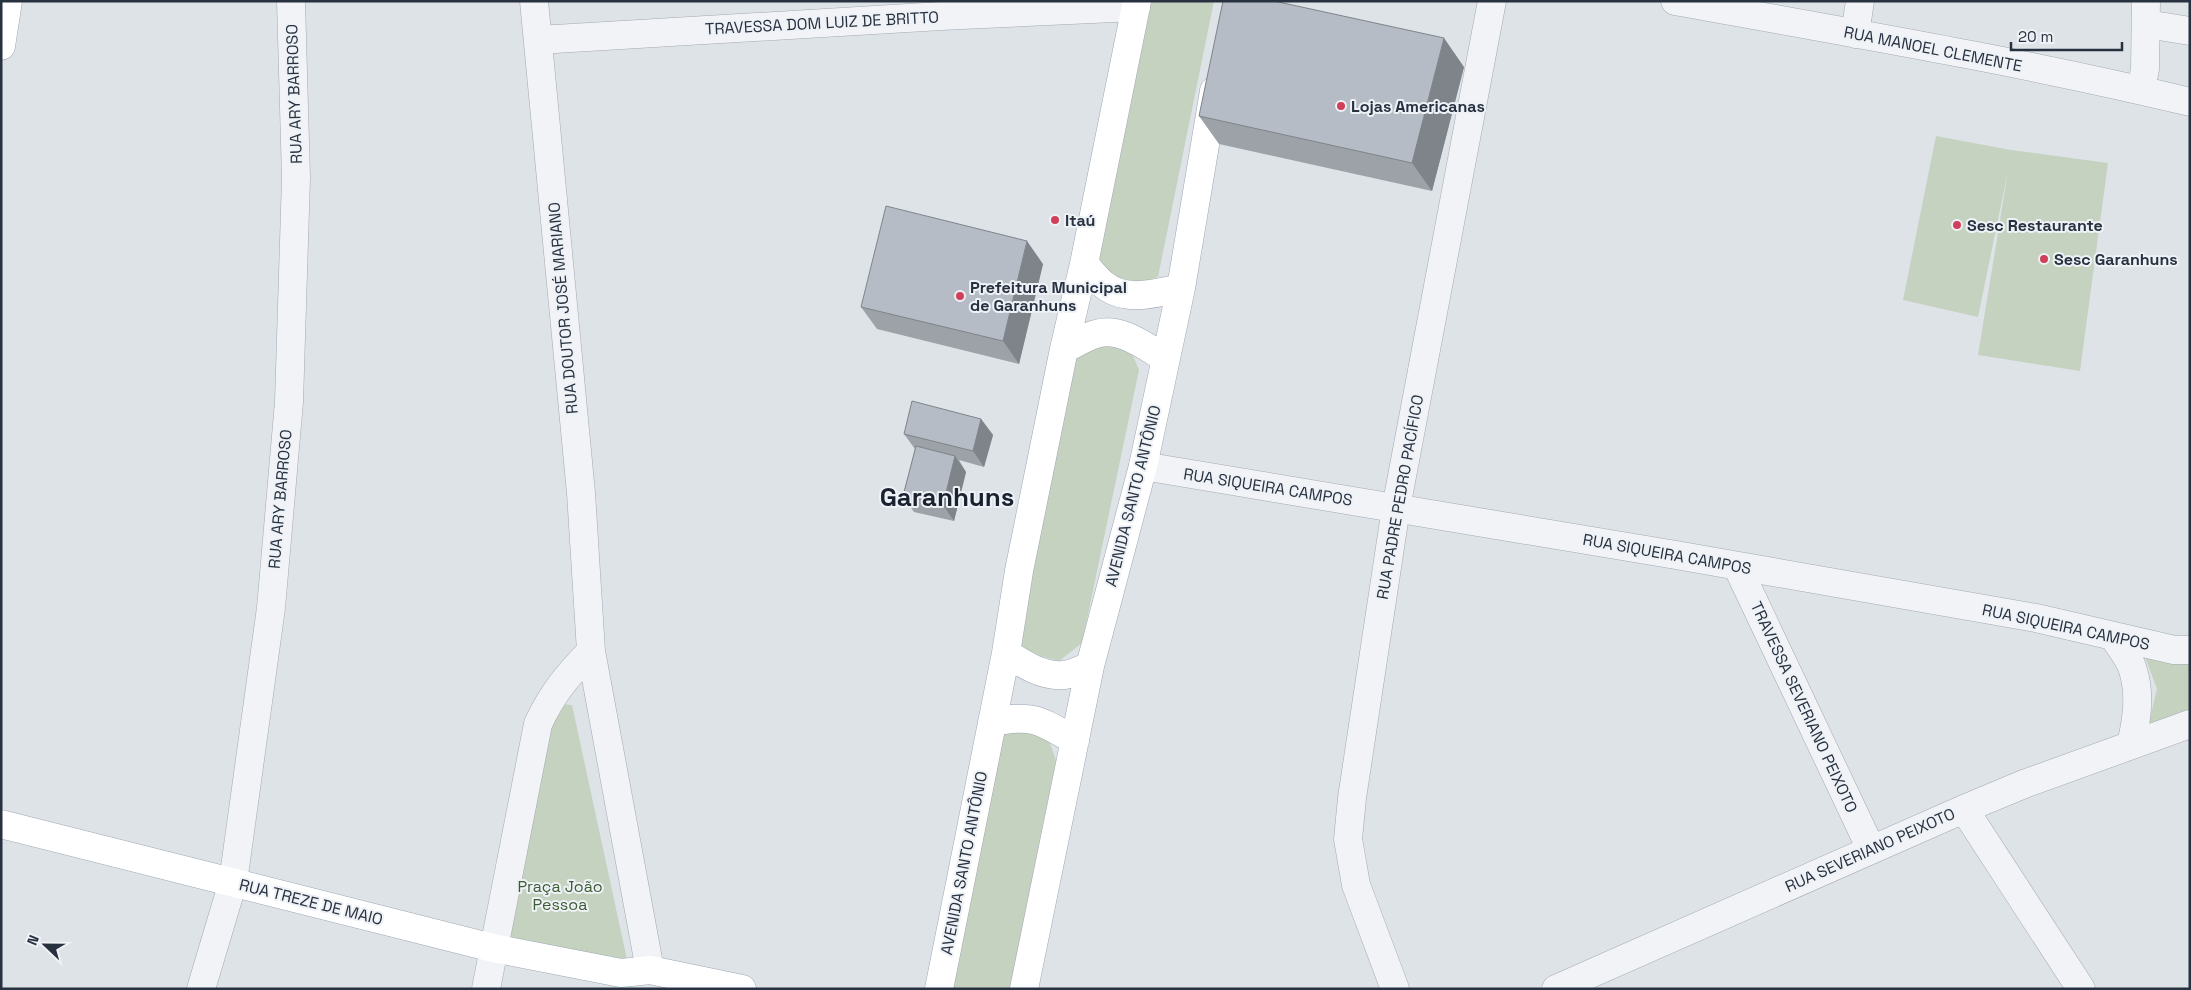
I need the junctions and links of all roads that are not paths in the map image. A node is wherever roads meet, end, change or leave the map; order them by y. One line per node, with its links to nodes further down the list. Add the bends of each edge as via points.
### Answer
1 (8, 1): 12 (main road)
2 (291, 1): 35 (street, RUA ARY BARROSO, via 296,178 288,402 271,608)
3 (534, 1): 11 (street, RUA DOUTOR JOSÉ MARIANO)
4 (1492, 1): 21 (street, RUA PADRE PEDRO PACÍFICO)
5 (1860, 1): 10 (street)
6 (1687, 2): 10 (street, RUA MANOEL CLEMENTE)
7 (1136, 4): 11 (street, TRAVESSA DOM LUIZ DE BRITTO); 16 (main road, AVENIDA SANTO ANTÔNIO)
8 (2146, 13): 9 (street); 14 (street, via 2145,69)
9 (2190, 31)
10 (1855, 34): 14 (street, RUA MANOEL CLEMENTE)
11 (538, 40): 25 (street, RUA DOUTOR JOSÉ MARIANO, via 581,493)
12 (1, 46)
13 (1219, 62): 17 (main road, AVENIDA SANTO ANTÔNIO)
14 (2141, 90): 15 (street, RUA MANOEL CLEMENTE)
15 (2190, 102)
16 (1084, 264): 17 (main road, via 1104,285 1123,294 1147,295); 18 (main road, AVENIDA SANTO ANTÔNIO)
17 (1181, 288): 19 (main road, AVENIDA SANTO ANTÔNIO)
18 (1064, 349): 19 (main road, via 1098,333 1113,333 1131,338); 26 (main road, AVENIDA SANTO ANTÔNIO, via 1019,570)
19 (1166, 358): 20 (main road, AVENIDA SANTO ANTÔNIO)
20 (1143, 466): 21 (street, RUA SIQUEIRA CAMPOS); 27 (main road, AVENIDA SANTO ANTÔNIO)
21 (1396, 508): 22 (street, RUA SIQUEIRA CAMPOS); 43 (street, RUA PADRE PEDRO PACÍFICO, via 1348,839 1356,885)
22 (1737, 566): 23 (street, RUA SIQUEIRA CAMPOS, via 2036,618); 34 (street, TRAVESSA SEVERIANO PEIXOTO)
23 (2113, 636): 24 (street, RUA SIQUEIRA CAMPOS, via 2174,650); 31 (street, via 2132,666 2137,689 2138,712)
24 (2190, 650)
25 (591, 651): 36 (street, via 550,697 538,724); 37 (street, RUA DOUTOR JOSÉ MARIANO)
26 (1006, 653): 27 (main road, via 1027,667 1044,673 1064,675); 28 (main road, AVENIDA SANTO ANTÔNIO)
27 (1090, 666): 30 (main road, AVENIDA SANTO ANTÔNIO)
28 (992, 722): 30 (main road, via 1016,717 1036,720); 41 (main road, AVENIDA SANTO ANTÔNIO)
29 (2190, 724): 31 (street, RUA SEVERIANO PEIXOTO)
30 (1075, 741): 42 (main road, AVENIDA SANTO ANTÔNIO)
31 (2131, 745): 32 (street, RUA SEVERIANO PEIXOTO)
32 (1964, 809): 34 (street, RUA SEVERIANO PEIXOTO); 45 (street)
33 (1, 824): 35 (main road, RUA TREZE DE MAIO)
34 (1872, 849): 44 (street, RUA SEVERIANO PEIXOTO)
35 (233, 882): 36 (main road, RUA TREZE DE MAIO); 38 (street, RUA ARY BARROSO)
36 (493, 948): 37 (main road, RUA TREZE DE MAIO, via 621,974); 39 (street)
37 (648, 983): 40 (main road, RUA TREZE DE MAIO)
38 (202, 989)
39 (486, 989)
40 (742, 989)
41 (939, 989)
42 (1024, 989)
43 (1395, 989)
44 (1556, 989)
45 (2081, 989)

